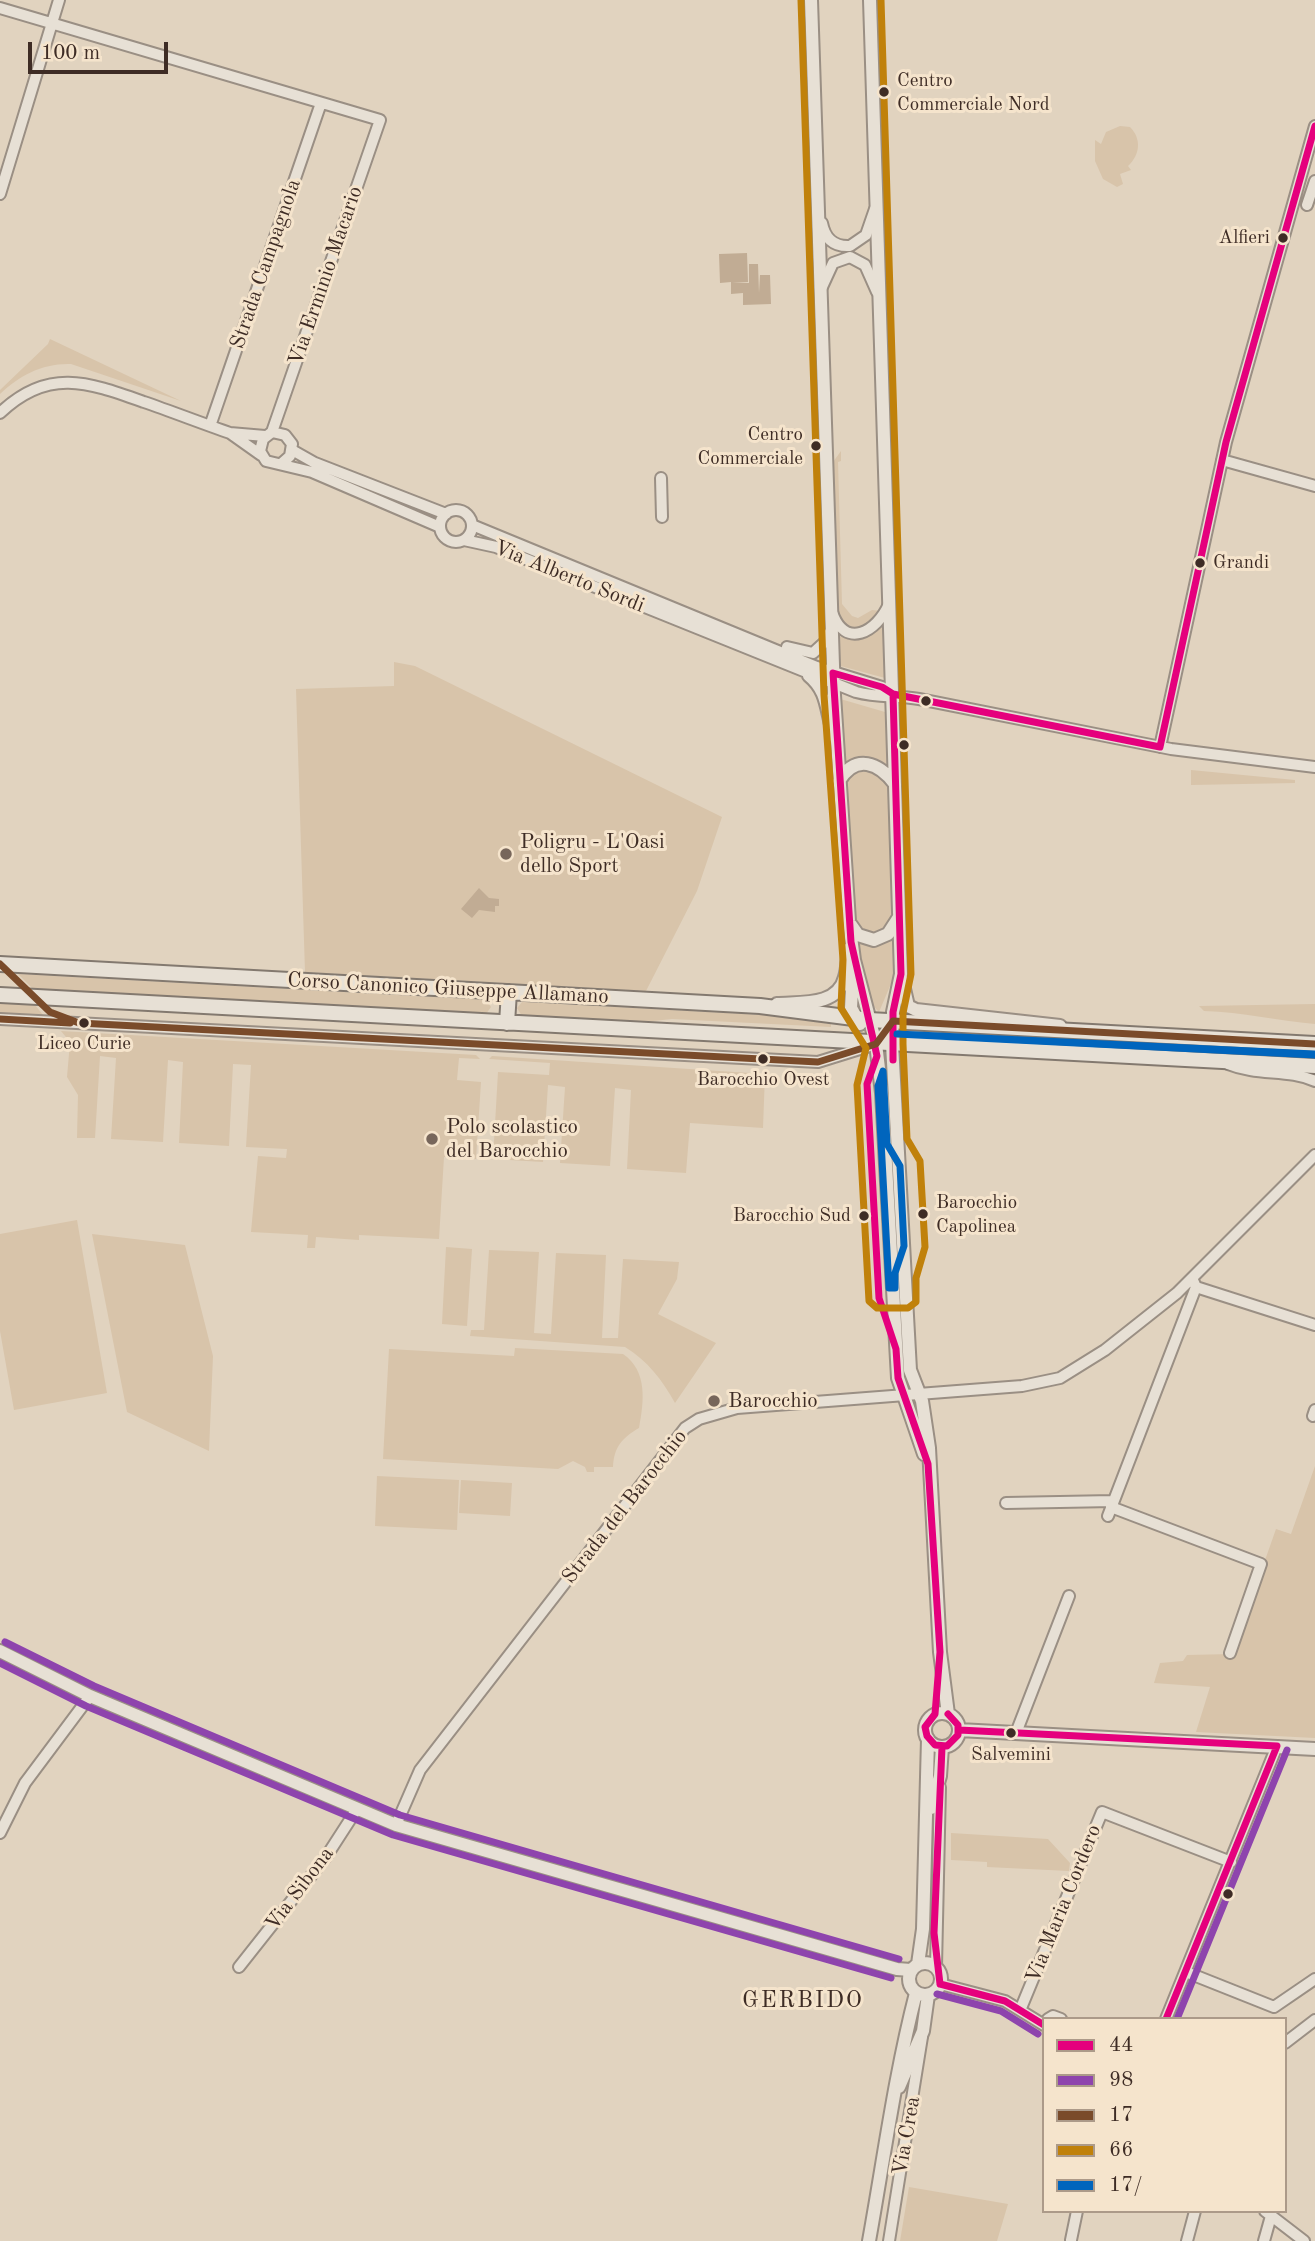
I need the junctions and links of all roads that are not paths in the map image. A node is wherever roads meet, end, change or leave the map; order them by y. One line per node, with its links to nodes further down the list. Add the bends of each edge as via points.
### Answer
1 (59, 0): 5 (street)
2 (811, 0): 10 (street)
3 (870, 0): 12 (street)
4 (0, 8): 5 (street)
5 (52, 24): 6 (street); 9 (street)
6 (321, 103): 17 (street, Strada Campagnola); 19 (street, Via Erminio Macario, via 380,120)
7 (1315, 126): 11 (street)
8 (1315, 184): 13 (street)
9 (0, 194)
10 (818, 200): 12 (street, via 824,233 844,247 866,235); 14 (street)
11 (1295, 201): 13 (street); 22 (street)
12 (877, 205): 15 (street)
13 (1311, 206)
14 (821, 290): 15 (street, via 832,263 850,257 865,265); 32 (street)
15 (879, 298): 31 (street)
16 (0, 413): 17 (street, Via Alberto Sordi, via 28,391 70,381 105,388)
17 (210, 426): 18 (street, Via Alberto Sordi)
18 (230, 433): 19 (street, Via Alberto Sordi); 21 (street, Via Alberto Sordi)
19 (269, 434): 20 (street, Via Alberto Sordi, via 287,437); 21 (street, via 260,444)
20 (292, 450): 23 (street); 26 (street, Via Alberto Sordi)
21 (261, 455): 23 (street, Via Alberto Sordi, via 270,463)
22 (1222, 460): 25 (street); 40 (street)
23 (281, 464): 29 (street, Via Alberto Sordi, via 312,472)
24 (661, 478): 27 (street)
25 (1315, 486)
26 (446, 514): 28 (street, Via Alberto Sordi, via 464,512); 29 (street)
27 (662, 517)
28 (472, 525): 30 (street, Via Alberto Sordi); 33 (street, Via Alberto Sordi)
29 (440, 527): 30 (street, Via Alberto Sordi, via 449,540)
30 (464, 540): 33 (street, Via Alberto Sordi, via 496,547)
31 (890, 603): 32 (street, via 879,623 866,632 848,631); 38 (street)
32 (832, 612): 34 (street)
33 (674, 615): 35 (street, Via Alberto Sordi); 36 (street, Via Alberto Sordi)
34 (832, 628): 35 (street, Via Alberto Sordi, via 820,649 809,654 751,632); 37 (street)
35 (729, 631): 37 (street, Via Alberto Sordi)
36 (803, 672): 37 (street, Via Alberto Sordi); 39 (street, via 824,692)
37 (833, 678): 38 (street, Via Alberto Sordi, via 882,687); 39 (street)
38 (893, 694): 40 (street, Via Alberto Sordi); 43 (street)
39 (837, 741): 42 (street)
40 (1160, 747): 41 (street, Via Alberto Sordi)
41 (1315, 766)
42 (839, 781): 43 (street, via 852,766 869,763 880,767); 45 (street)
43 (895, 784): 44 (street)
44 (900, 916): 45 (street, via 888,934 874,940 858,935); 48 (street)
45 (849, 922): 46 (street)
46 (851, 942): 51 (street, via 845,980 831,996); 53 (street, via 851,1008)
47 (1, 964): 49 (main road, Corso Canonico Giuseppe Allamano)
48 (901, 974): 54 (street); 56 (street, via 908,1006 916,1010 1041,1022)
49 (509, 992): 51 (main road, Corso Canonico Giuseppe Allamano); 55 (main road)
50 (0, 995): 55 (main road, Corso Canonico Giuseppe Allamano)
51 (760, 1006): 53 (main road, Corso Canonico Giuseppe Allamano)
52 (0, 1018): 57 (street, Corso Canonico Giuseppe Allamano, via 818,1062)
53 (863, 1019): 54 (main road, Corso Canonico Giuseppe Allamano); 57 (street)
54 (892, 1021): 56 (main road, Corso Canonico Giuseppe Allamano); 57 (street); 58 (street)
55 (507, 1023): 57 (main road, Corso Canonico Giuseppe Allamano)
56 (1077, 1031): 59 (main road, Corso Canonico Giuseppe Allamano)
57 (876, 1044): 58 (main road, Corso Canonico Giuseppe Allamano); 67 (street, via 898,1378)
58 (892, 1044): 60 (main road, Corso Canonico Giuseppe Allamano); 66 (street, via 910,1370)
59 (1315, 1044)
60 (1219, 1061): 61 (main road, Corso Canonico Giuseppe Allamano); 62 (street, via 1247,1072)
61 (1315, 1066)
62 (1315, 1081)
63 (1315, 1155): 64 (street, Strada del Barocchio)
64 (1194, 1283): 65 (street); 66 (street, Strada del Barocchio, via 1060,1378 1039,1384); 70 (street, Strada del Barocchio)
65 (1315, 1325)
66 (919, 1393): 67 (street, Strada del Barocchio); 68 (street)
67 (905, 1394): 68 (street); 84 (street, Strada del Barocchio, via 737,1408 699,1419 685,1429 420,1770)
68 (928, 1464): 75 (street)
69 (1006, 1503): 70 (street)
70 (1111, 1508): 73 (street, via 1261,1564)
71 (1069, 1596): 77 (street)
72 (0, 1651): 74 (street)
73 (1230, 1653)
74 (90, 1696): 83 (street); 86 (street, via 25,1783)
75 (942, 1714): 76 (street, via 956,1720); 78 (street, via 925,1727)
76 (959, 1730): 77 (street); 79 (street, via 952,1743)
77 (1016, 1733): 80 (street)
78 (928, 1739): 79 (street); 85 (street)
79 (942, 1746): 82 (street)
80 (1277, 1746): 81 (street); 87 (street)
81 (1315, 1749)
82 (940, 1776): 85 (street); 89 (street)
83 (356, 1809): 84 (street); 88 (street, Via Sibona, via 326,1857)
84 (396, 1825): 89 (street, via 897,1969)
85 (927, 1825): 89 (street)
86 (0, 1833)
87 (1231, 1862): 90 (street); 94 (street, Via Maria Cordero, via 1102,1811)
88 (239, 1967)
89 (920, 1968): 92 (street, via 941,1974); 93 (street)
90 (1186, 1972): 91 (street, via 1274,2007); 95 (street)
91 (1315, 1979)
92 (940, 1984): 93 (street); 94 (street)
93 (922, 1994): 98 (street, Via Crea); 100 (street, Via Crea, via 898,2065)
94 (1021, 2008): 97 (street)
95 (1168, 2017)
96 (1315, 2020): 99 (street)
97 (1042, 2021)
98 (923, 2031): 100 (street, Via Crea); 106 (street, Via Crea)
99 (1287, 2041)
100 (896, 2094): 105 (street, Via Crea)
101 (1077, 2213): 107 (street)
102 (1194, 2213): 108 (street)
103 (1268, 2213): 104 (street); 109 (street)
104 (1293, 2237): 110 (street)
105 (869, 2241)
106 (889, 2241)
107 (1072, 2241)
108 (1187, 2241)
109 (1264, 2241)
110 (1304, 2241)

